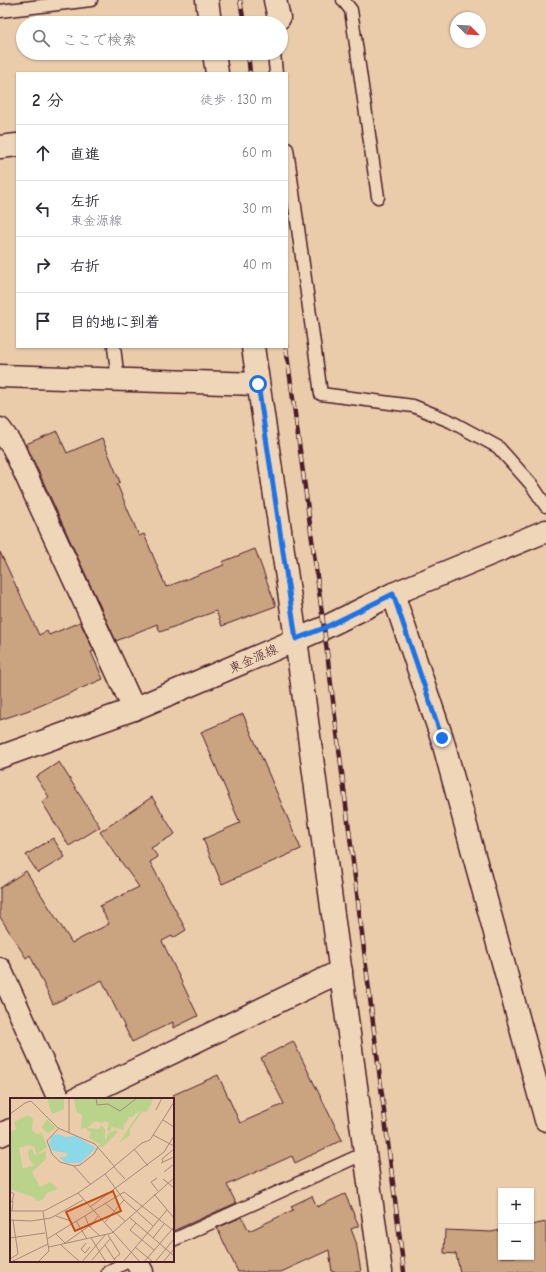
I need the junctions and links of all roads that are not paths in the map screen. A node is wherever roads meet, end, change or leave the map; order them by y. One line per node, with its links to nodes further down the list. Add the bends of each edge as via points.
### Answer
1 (91, 0): 4 (lane)
2 (207, 0): 5 (street)
3 (343, 0): 13 (lane, via 351,10)
4 (0, 11)
5 (209, 16)
6 (215, 60): 8 (street)
7 (275, 60): 9 (lane)
8 (217, 72)
9 (276, 72)
10 (16, 145): 11 (street)
11 (0, 147)
12 (288, 156): 20 (lane, via 321,394 413,406 450,421 498,447 531,484)
13 (378, 197)
14 (114, 348): 17 (lane)
15 (253, 348): 18 (street)
16 (0, 376): 17 (street)
17 (118, 380): 18 (street)
18 (258, 384): 23 (street)
19 (0, 428): 24 (street, via 13,447)
20 (546, 506)
21 (546, 532): 22 (street, 東金源線)
22 (393, 594): 23 (street, 東金源線); 30 (street, via 442,738)
23 (296, 639): 24 (street, 東金源線); 27 (street)
24 (134, 709): 25 (street, 東金源線)
25 (0, 757)
26 (0, 969): 28 (street)
27 (341, 971): 29 (street); 33 (street)
28 (59, 1098)
29 (78, 1098)
30 (546, 1120)
31 (10, 1130): 32 (street)
32 (0, 1135)
33 (365, 1153): 34 (lane); 39 (street)
34 (174, 1240)
35 (126, 1262): 37 (lane)
36 (137, 1262): 38 (street)
37 (108, 1272)
38 (142, 1272)
39 (381, 1272)

